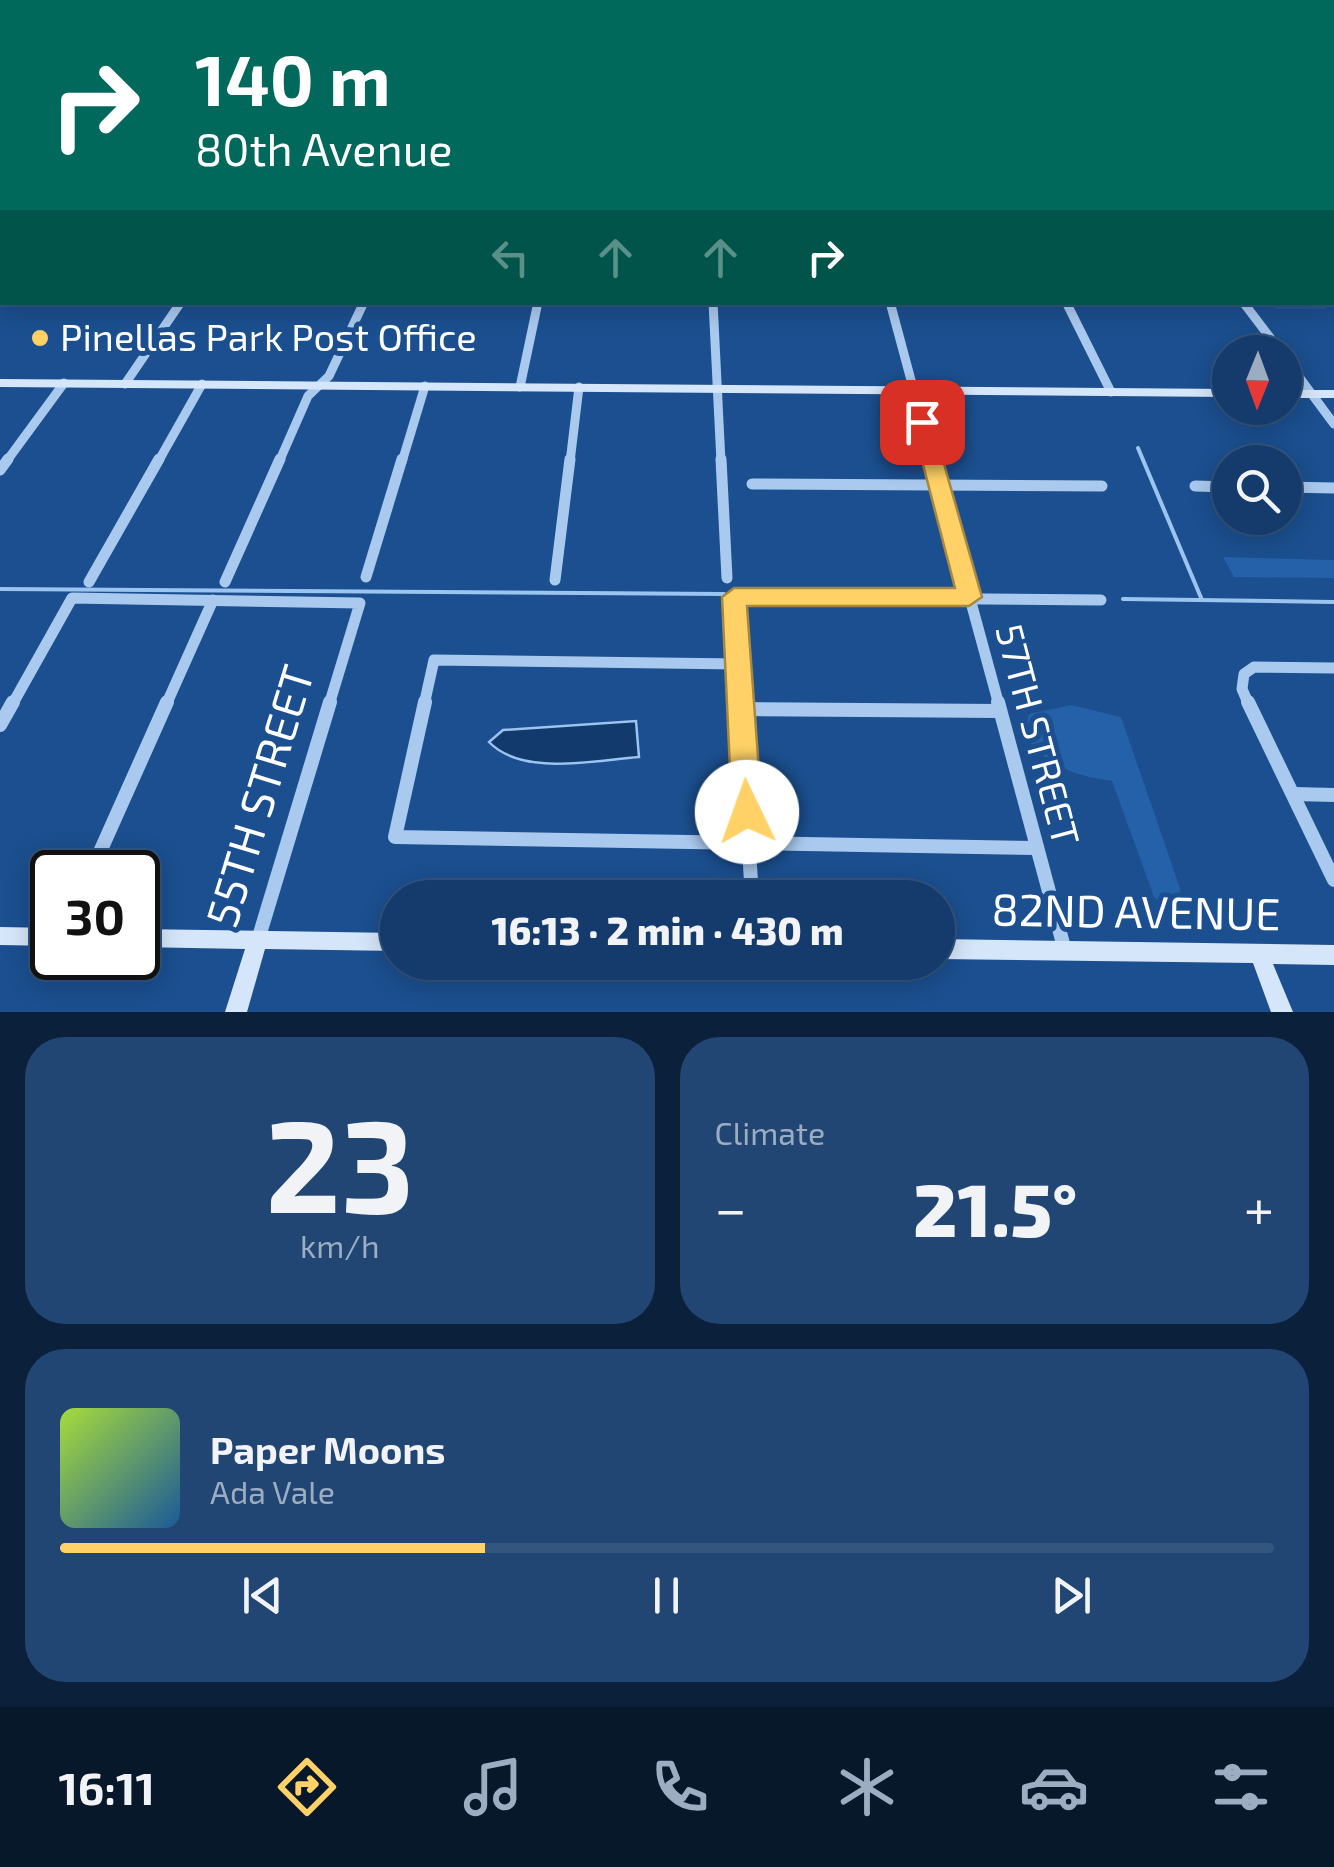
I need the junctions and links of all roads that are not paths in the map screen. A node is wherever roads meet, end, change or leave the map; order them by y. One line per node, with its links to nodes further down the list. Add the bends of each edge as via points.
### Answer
1 (179, 305): 12 (street)
2 (363, 305): 14 (street, via 330,376)
3 (537, 305): 16 (street)
4 (714, 305): 18 (street)
5 (891, 305): 19 (street, 57TH STREET)
6 (1068, 305): 20 (street)
7 (1245, 305): 8 (street)
8 (1268, 335)
9 (1302, 381): 23 (street)
10 (0, 382): 11 (street)
11 (64, 383): 12 (street); 26 (street)
12 (126, 384): 13 (street)
13 (202, 384): 14 (street); 37 (street)
14 (318, 385): 15 (street); 38 (street)
15 (426, 386): 16 (street); 34 (street)
16 (520, 387): 17 (street)
17 (580, 388): 18 (street); 36 (street)
18 (717, 388): 19 (street); 35 (street)
19 (914, 390): 20 (street); 28 (street, 57TH STREET)
20 (1111, 392): 21 (street)
21 (1212, 393)
22 (1302, 394): 23 (street)
23 (1312, 394): 24 (street); 25 (street)
24 (1334, 394)
25 (1334, 424)
26 (0, 470)
27 (752, 484): 28 (street)
28 (939, 484): 29 (street); 39 (street, 57TH STREET)
29 (1102, 486)
30 (1195, 486): 31 (street)
31 (1212, 486)
32 (1302, 488): 33 (street)
33 (1334, 488)
34 (366, 577)
35 (728, 578)
36 (555, 580)
37 (88, 582)
38 (225, 582)
39 (969, 597): 41 (street); 42 (street, via 734,597); 45 (street, 57TH STREET)
40 (212, 600): 46 (street, via 72,598); 51 (street); 57 (street, 55TH STREET, via 360,603)
41 (1101, 600)
42 (738, 664): 44 (street); 49 (street, via 434,660 396,837)
43 (1334, 668): 47 (street, via 1254,667 1244,674 1242,689)
44 (741, 709): 45 (street); 49 (street)
45 (1000, 711): 50 (street, 57TH STREET)
46 (0, 725)
47 (1294, 794): 48 (street); 53 (street)
48 (1334, 795)
49 (749, 846): 50 (street); 52 (street)
50 (1037, 848): 60 (street, 57TH STREET)
51 (101, 850)
52 (751, 880)
53 (1334, 880)
54 (0, 936): 55 (street)
55 (30, 937)
56 (160, 938): 57 (street)
57 (258, 940): 58 (street); 63 (street, 55TH STREET)
58 (380, 942)
59 (955, 949): 60 (street, 82ND AVENUE)
60 (1065, 951): 61 (street, 82ND AVENUE)
61 (1259, 954): 62 (street, 82ND AVENUE); 64 (street)
62 (1334, 954)
63 (236, 1012)
64 (1282, 1012)

